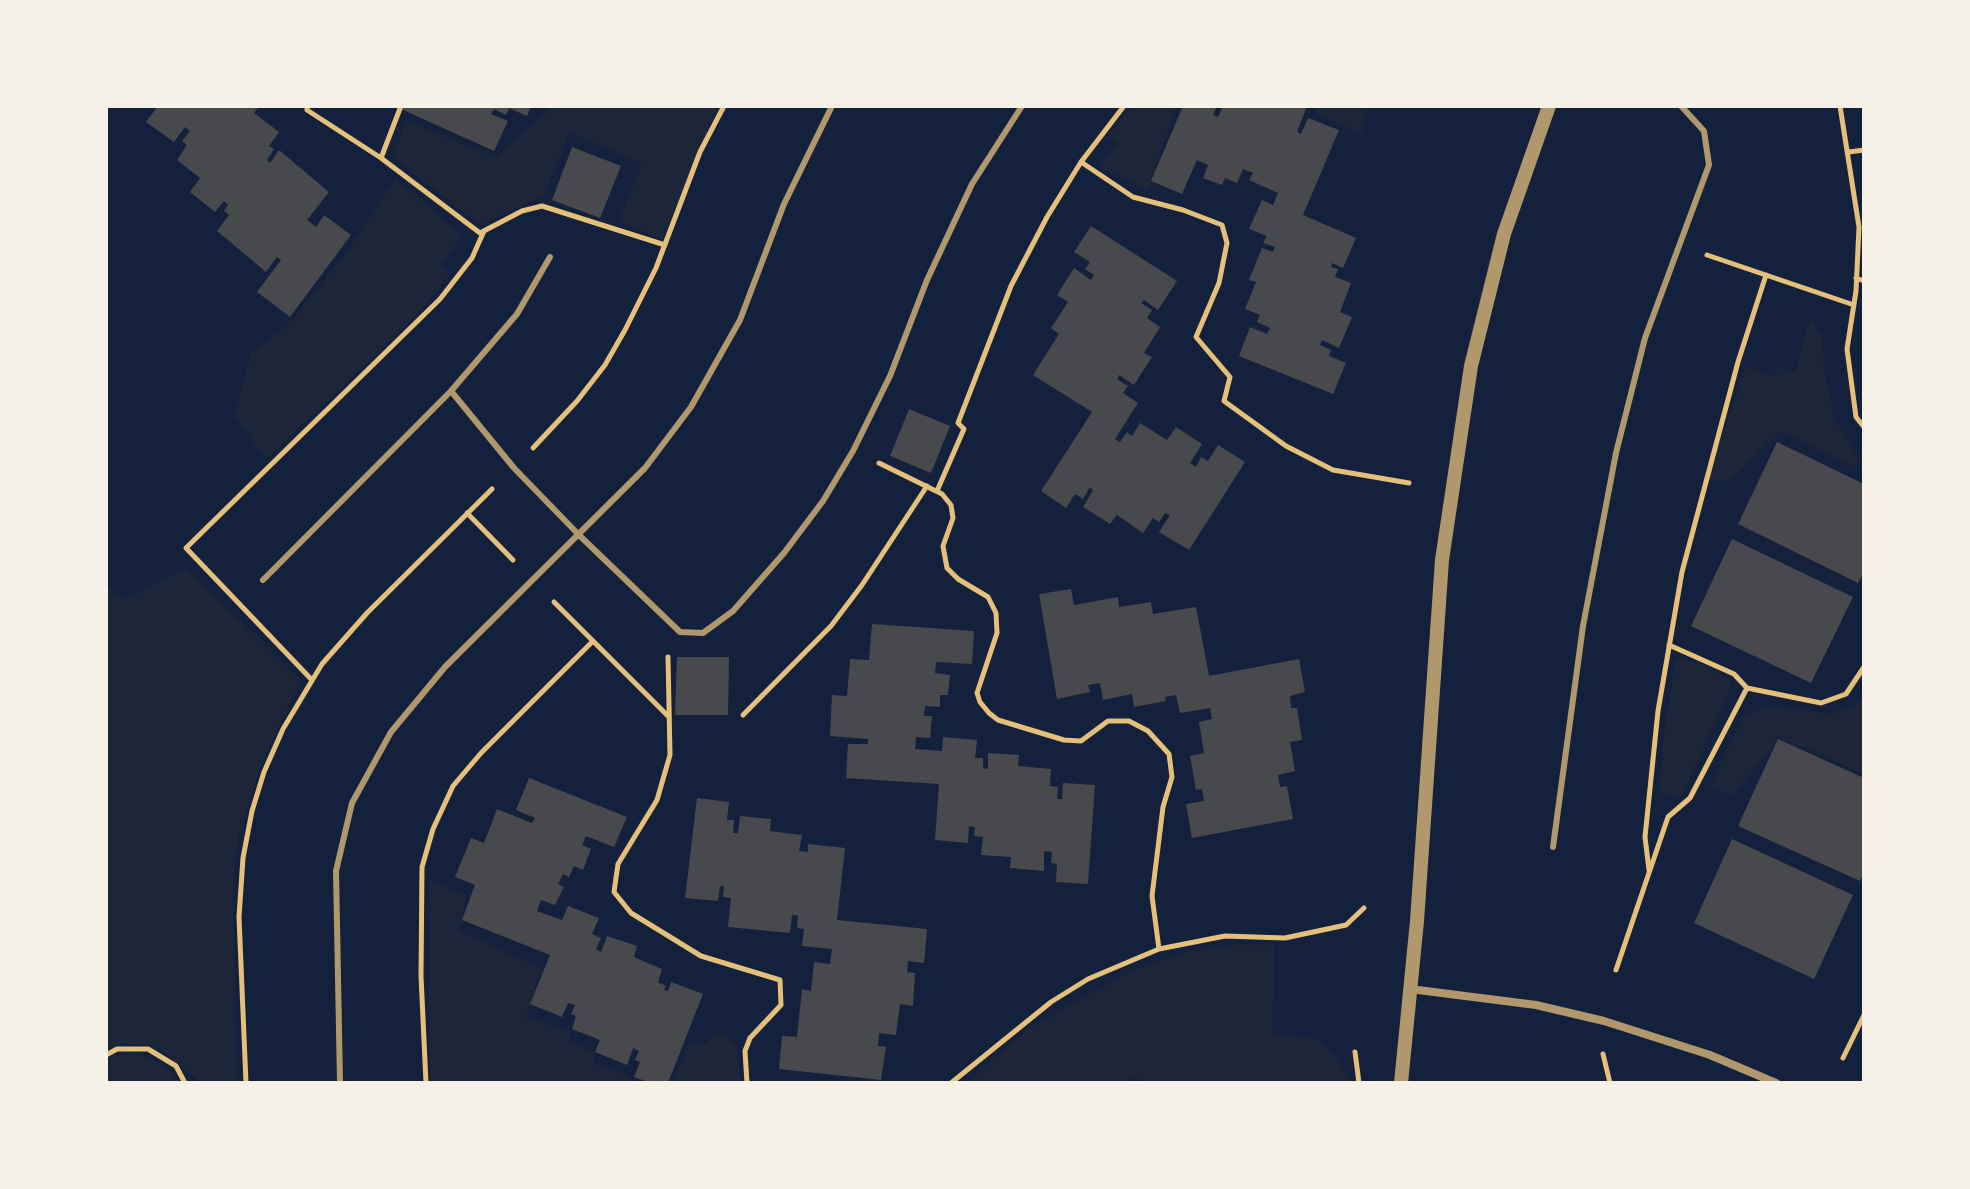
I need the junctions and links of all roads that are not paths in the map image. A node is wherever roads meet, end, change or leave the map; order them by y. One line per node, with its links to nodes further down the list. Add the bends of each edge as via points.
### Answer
1 (832, 106): 7 (lane, via 784,204 740,320 691,407 645,468)
2 (1022, 106): 7 (lane, via 972,184 853,451 823,501 733,611 703,633 680,632)
3 (1549, 106): 10 (street, via 1504,234 1471,366 1442,560)
4 (1681, 106): 9 (lane, via 1704,131 1709,165 1645,338 1616,453 1583,626)
5 (550, 257): 6 (lane, via 517,314)
6 (451, 391): 7 (lane, via 514,468); 8 (lane)
7 (580, 536): 11 (lane, via 445,667 391,732 352,803 336,871)
8 (263, 580)
9 (1553, 847)
10 (1410, 989): 12 (street); 13 (street, via 1536,1005 1604,1021)
11 (340, 1083)
12 (1401, 1083)
13 (1776, 1083)

